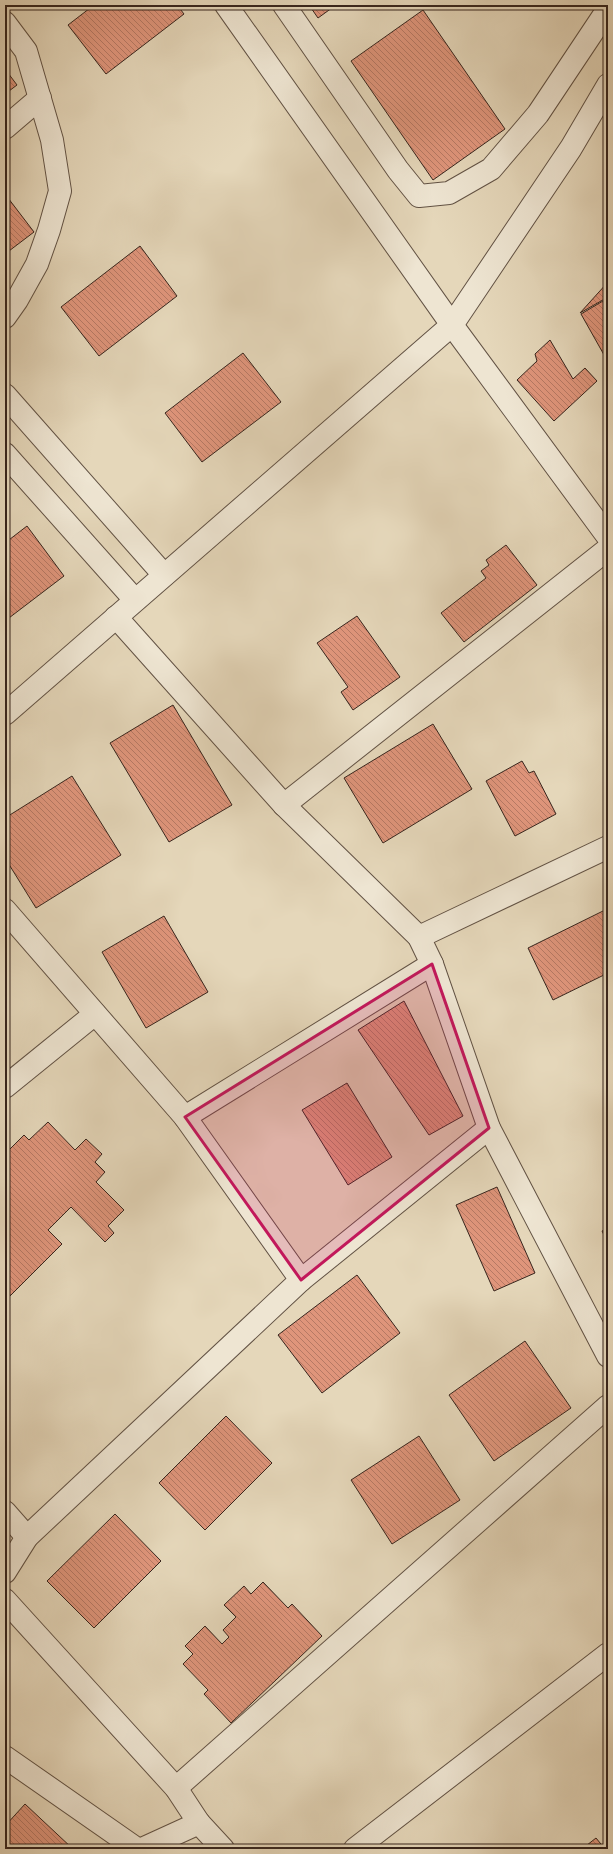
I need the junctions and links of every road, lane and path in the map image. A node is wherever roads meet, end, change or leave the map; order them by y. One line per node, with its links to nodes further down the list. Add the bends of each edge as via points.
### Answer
1 (226, 5): 9 (street)
2 (284, 5): 3 (street, via 398,170 419,196 450,193 491,169 538,114)
3 (608, 9)
4 (5, 23): 6 (street, via 26,51)
5 (608, 85): 9 (street, via 571,148)
6 (40, 98): 7 (street); 8 (street, via 52,140 60,191 37,264)
7 (5, 128)
8 (5, 316)
9 (452, 325): 12 (street); 14 (street)
10 (5, 395): 14 (street)
11 (5, 454): 15 (street)
12 (608, 537)
13 (608, 549): 18 (street)
14 (164, 575): 15 (street)
15 (135, 600): 16 (street)
16 (116, 617): 17 (street); 18 (street)
17 (5, 714)
18 (284, 805): 21 (street)
19 (608, 847): 21 (street)
20 (5, 910): 23 (street)
21 (419, 936): 22 (street)
22 (432, 964): 25 (street); 26 (street)
23 (95, 1014): 24 (street); 25 (street)
24 (5, 1087)
25 (185, 1117): 27 (street)
26 (489, 1128): 27 (street); 28 (street)
27 (301, 1280): 31 (street)
28 (607, 1350)
29 (608, 1406): 36 (street)
30 (5, 1512): 31 (street)
31 (27, 1537): 32 (street)
32 (5, 1572)
33 (5, 1600): 36 (street)
34 (608, 1654): 41 (street)
35 (5, 1757): 38 (street)
36 (176, 1788): 37 (street)
37 (199, 1823): 39 (street); 40 (street)
38 (137, 1849)
39 (142, 1849)
40 (223, 1849)
41 (355, 1849)

